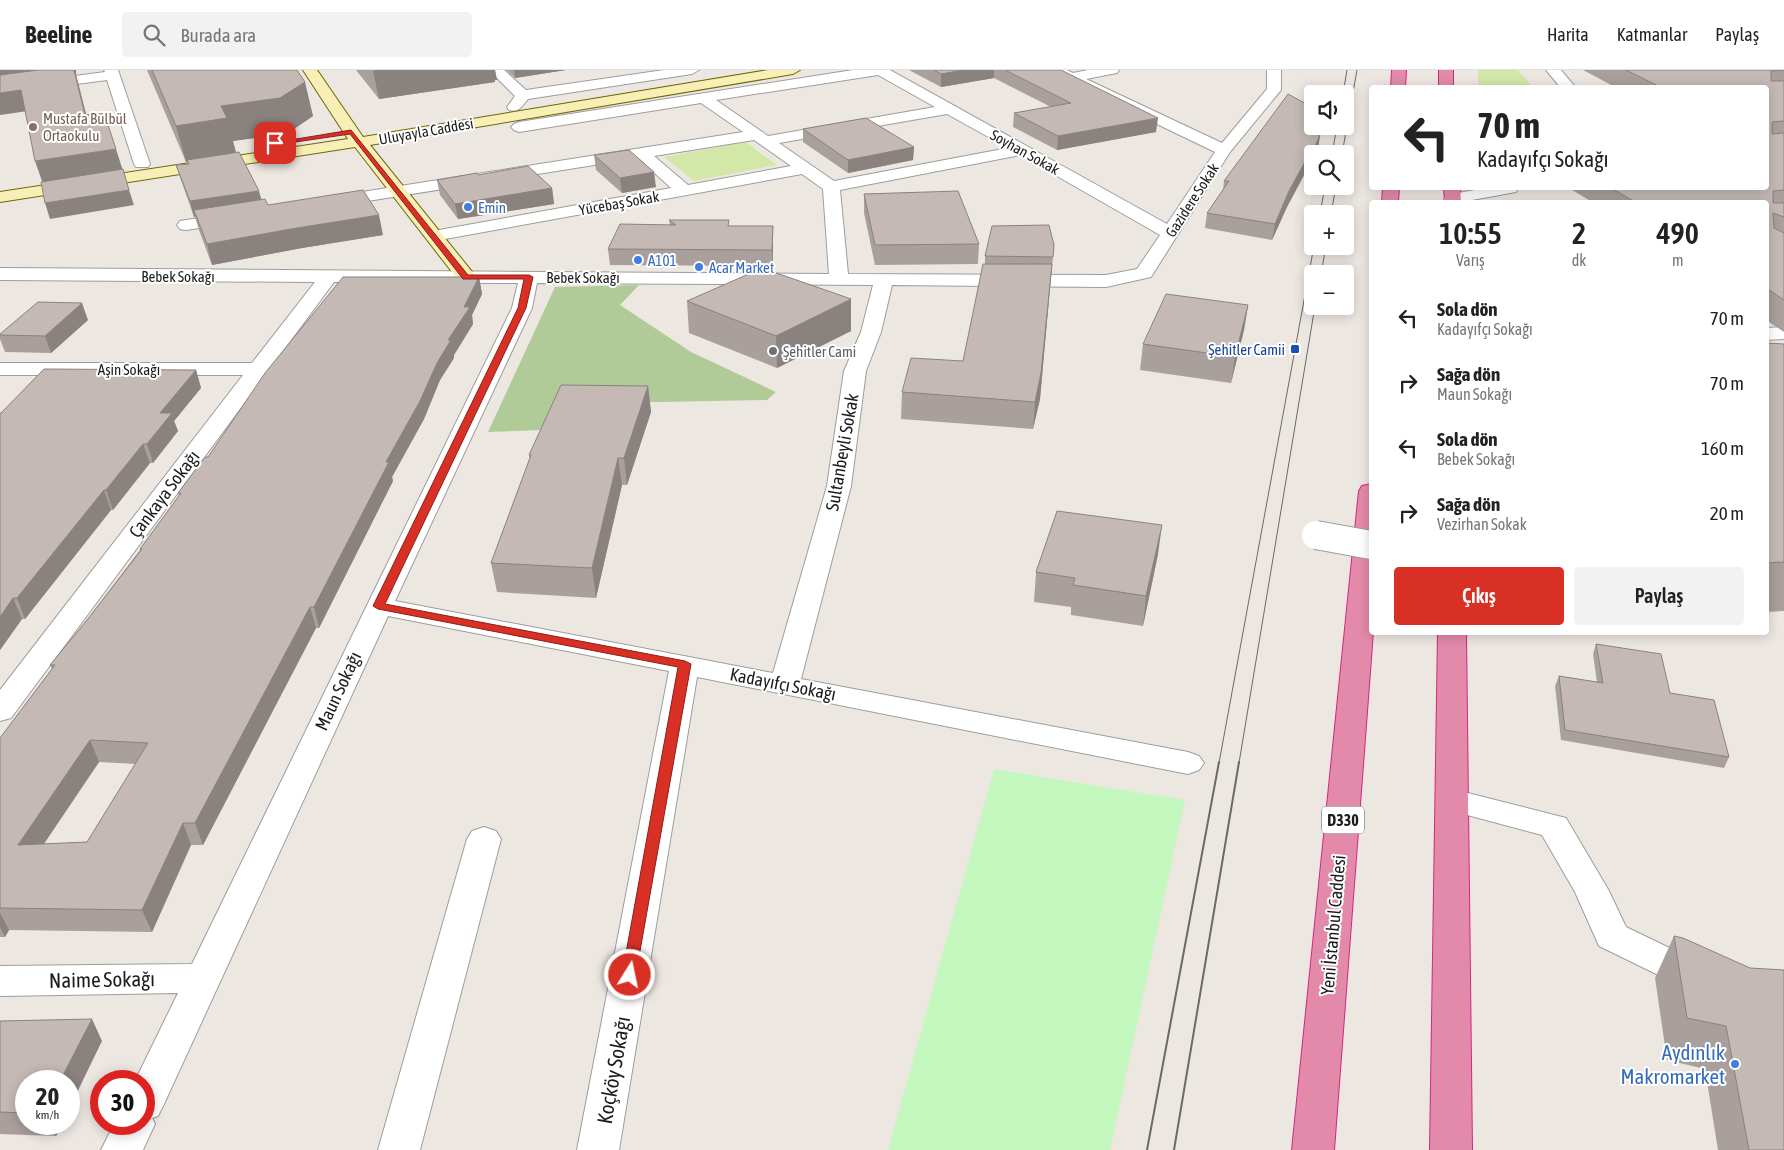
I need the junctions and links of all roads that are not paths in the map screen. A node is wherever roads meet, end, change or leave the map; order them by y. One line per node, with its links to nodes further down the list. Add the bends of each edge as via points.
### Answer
1 (310, 70): 24 (main road)
2 (496, 70): 21 (street)
3 (692, 70): 13 (street)
4 (751, 70): 21 (main road, Uluyayla Caddesi)
5 (793, 70): 24 (main road, Uluyayla Caddesi)
6 (880, 70): 20 (street); 22 (street, Soyhan Sokak)
7 (1056, 70): 15 (street, Gazidere Sokak)
8 (1112, 70): 15 (street)
9 (1274, 70): 27 (street, via 1274,90)
10 (1399, 70): 17 (highway)
11 (1458, 70): 16 (highway)
12 (1553, 70): 18 (street)
13 (676, 71): 21 (street)
14 (112, 72): 19 (street); 29 (street)
15 (1072, 77): 27 (street, Gazidere Sokak)
16 (1446, 79)
17 (1398, 85)
18 (1566, 85)
19 (0, 90)
20 (705, 99): 23 (street); 25 (street)
21 (518, 101): 24 (main road, Uluyayla Caddesi)
22 (950, 109): 25 (street); 26 (street, Soyhan Sokak)
23 (519, 127)
24 (355, 137): 29 (main road, Uluyayla Caddesi); 35 (main road); 37 (main road, Uluyayla Caddesi)
25 (761, 138): 28 (street); 30 (street)
26 (1023, 150): 32 (street); 41 (street, Soyhan Sokak)
27 (1224, 150): 41 (street, Gazidere Sokak)
28 (640, 153): 33 (street); 35 (street)
29 (142, 164): 31 (main road, Uluyayla Caddesi)
30 (804, 169): 32 (street); 33 (street, Yücebaş Sokak)
31 (0, 186)
32 (831, 187): 47 (street)
33 (685, 190): 42 (street, Yücebaş Sokak)
34 (1496, 190): 36 (street)
35 (398, 191): 38 (street); 42 (main road)
36 (1453, 196)
37 (0, 197)
38 (311, 205)
39 (254, 214): 40 (street)
40 (186, 225)
41 (1170, 233): 49 (street, Gazidere Sokak, via 1144,273)
42 (434, 236): 45 (main road)
43 (0, 274): 44 (street, Bebek Sokağı)
44 (329, 276): 45 (street, Bebek Sokağı); 51 (street, Çankaya Sokağı)
45 (466, 277): 46 (street, Bebek Sokağı)
46 (529, 277): 47 (street, Bebek Sokağı); 56 (street, Maun Sokağı, via 522,308)
47 (839, 279): 48 (street, Bebek Sokağı)
48 (884, 279): 49 (street, Bebek Sokağı); 59 (street, Sultanbeyli Sokak, via 871,332 855,371 839,486)
49 (1106, 281)
50 (9, 369): 51 (street, Aşin Sokağı); 52 (street)
51 (259, 369): 60 (street, Çankaya Sokağı)
52 (0, 387)
53 (1369, 514): 72 (highway, Yeni İstanbul Caddesi / D330)
54 (1316, 535): 55 (street, bridge)
55 (1369, 545)
56 (378, 606): 58 (street, Kadayıfçı Sokağı); 64 (street, Maun Sokağı)
57 (1452, 635): 62 (highway)
58 (685, 664): 59 (street, Kadayıfçı Sokağı); 71 (street, Koçköy Sokağı)
59 (785, 684): 61 (street, Kadayıfçı Sokağı)
60 (0, 711)
61 (1188, 763)
62 (1452, 800): 66 (street, via 1554,826 1592,891 1612,936); 73 (highway)
63 (484, 839): 70 (street)
64 (204, 978): 65 (street, Naime Sokağı); 67 (street, Maun Sokağı)
65 (0, 980)
66 (1721, 989)
67 (155, 1081)
68 (130, 1135): 69 (street)
69 (122, 1150)
70 (399, 1150)
71 (598, 1150)
72 (1313, 1150)
73 (1451, 1150)

